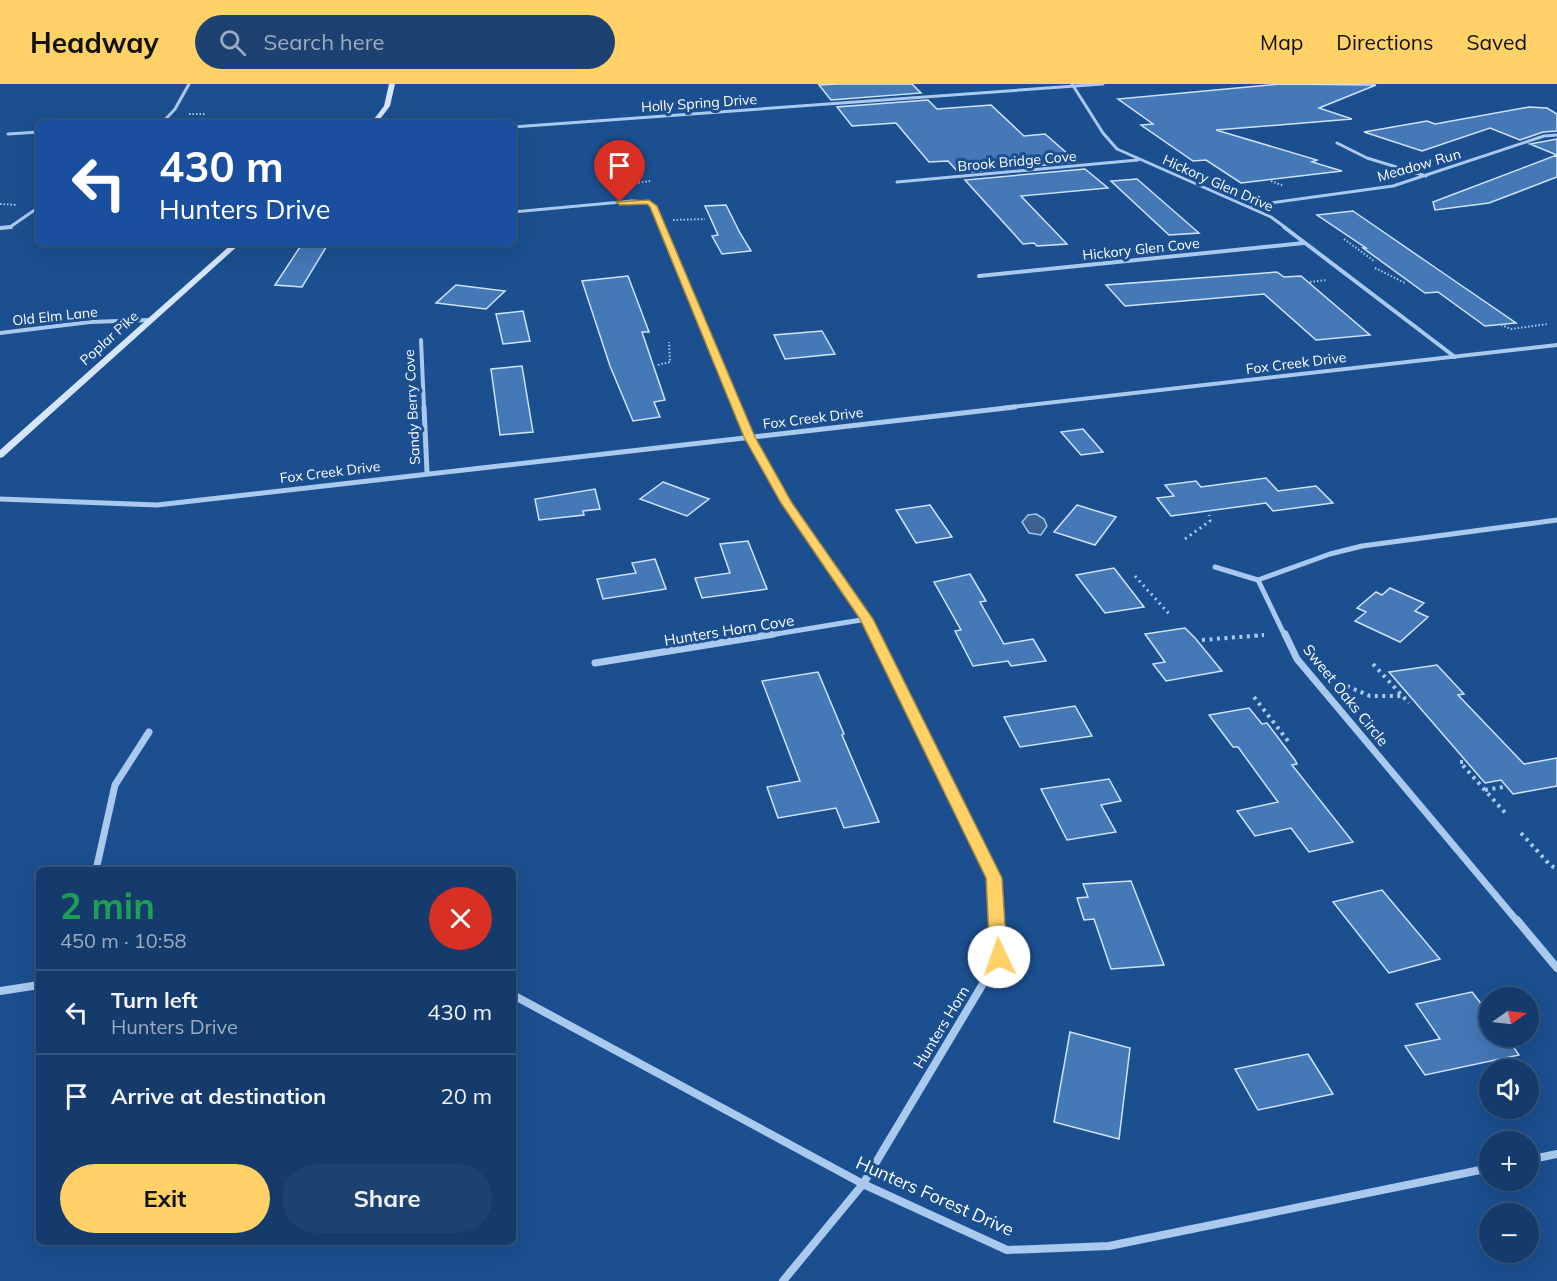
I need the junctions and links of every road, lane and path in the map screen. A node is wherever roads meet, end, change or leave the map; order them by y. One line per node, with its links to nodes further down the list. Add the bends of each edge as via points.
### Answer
1 (189, 84): 7 (street)
2 (392, 84): 8 (main road, via 387,106)
3 (1103, 84): 4 (street, Holly Spring Drive)
4 (1073, 85): 9 (street, Holly Spring Drive); 14 (street, Hickory Glen Drive, via 1107,140)
5 (181, 114): 6 (path)
6 (206, 114)
7 (165, 120)
8 (376, 120)
9 (516, 127)
10 (36, 132): 11 (street)
11 (8, 134)
12 (1557, 135): 15 (street, Meadow Run, via 1544,136)
13 (1337, 143): 15 (street, via 1366,158)
14 (1138, 160): 17 (street, Brook Bridge Cove); 19 (street, Hickory Glen Drive)
15 (1427, 177): 19 (street, Meadow Run, via 1394,186)
16 (650, 181): 18 (path)
17 (897, 182)
18 (621, 185)
19 (1248, 206): 26 (street, Hickory Glen Drive, via 1271,217)
20 (36, 209): 24 (street, via 10,227)
21 (516, 212): 43 (street, Hunters Horn, via 649,202)
22 (705, 219): 23 (path)
23 (671, 220)
24 (0, 228)
25 (1344, 239): 28 (path)
26 (1305, 243): 30 (street, Hickory Glen Cove); 41 (street, Hickory Glen Drive)
27 (234, 246): 34 (main road, Poplar Pike)
28 (1374, 261)
29 (1375, 268): 33 (path)
30 (979, 276)
31 (1330, 280): 32 (path)
32 (1310, 282)
33 (1405, 283)
34 (149, 320): 37 (street, Old Elm Lane, via 90,322); 44 (main road, Poplar Pike)
35 (1548, 324): 36 (path, via 1511,328)
36 (1501, 325)
37 (0, 333)
38 (421, 340): 45 (street, Sandy Berry Cove)
39 (669, 342): 42 (path, via 670,362)
40 (1557, 345): 41 (street, Fox Creek Drive)
41 (1455, 357): 43 (street, Fox Creek Drive)
42 (658, 365)
43 (750, 437): 45 (street, Fox Creek Drive); 54 (street, Hunters Horn, via 786,503)
44 (0, 455)
45 (427, 472): 46 (street, Fox Creek Drive, via 157,505)
46 (0, 499)
47 (1209, 515): 49 (path, via 1210,521)
48 (1557, 520): 52 (street, via 1362,546)
49 (1185, 539)
50 (1215, 567): 52 (street)
51 (1135, 576): 53 (path)
52 (1258, 580): 72 (street, Sweet Oaks Circle, via 1297,659)
53 (1170, 615)
54 (867, 619): 57 (street, Hunters Horn Cove); 79 (street, Hunters Horn, via 994,878 999,957)
55 (1264, 635): 56 (path)
56 (1202, 640)
57 (595, 663)
58 (1373, 664): 60 (path)
59 (1337, 679): 60 (path, via 1358,693 1387,698)
60 (1402, 696): 62 (path)
61 (1254, 697): 64 (path)
62 (1409, 703)
63 (149, 732): 70 (street, via 115,785)
64 (1288, 741)
65 (1463, 762): 67 (path)
66 (1503, 787): 67 (path)
67 (1485, 790): 68 (path)
68 (1508, 815)
69 (1521, 833): 71 (path)
70 (97, 867)
71 (1557, 869)
72 (1557, 969)
73 (36, 985): 74 (street)
74 (0, 991)
75 (516, 996): 79 (street, Hunters Forest Drive)
76 (1557, 1154): 77 (street)
77 (1539, 1158)
78 (1479, 1170): 79 (street, Hunters Forest Drive, via 1109,1246 1007,1250)
79 (863, 1184): 80 (street, Hunters Horn)
80 (783, 1281)

